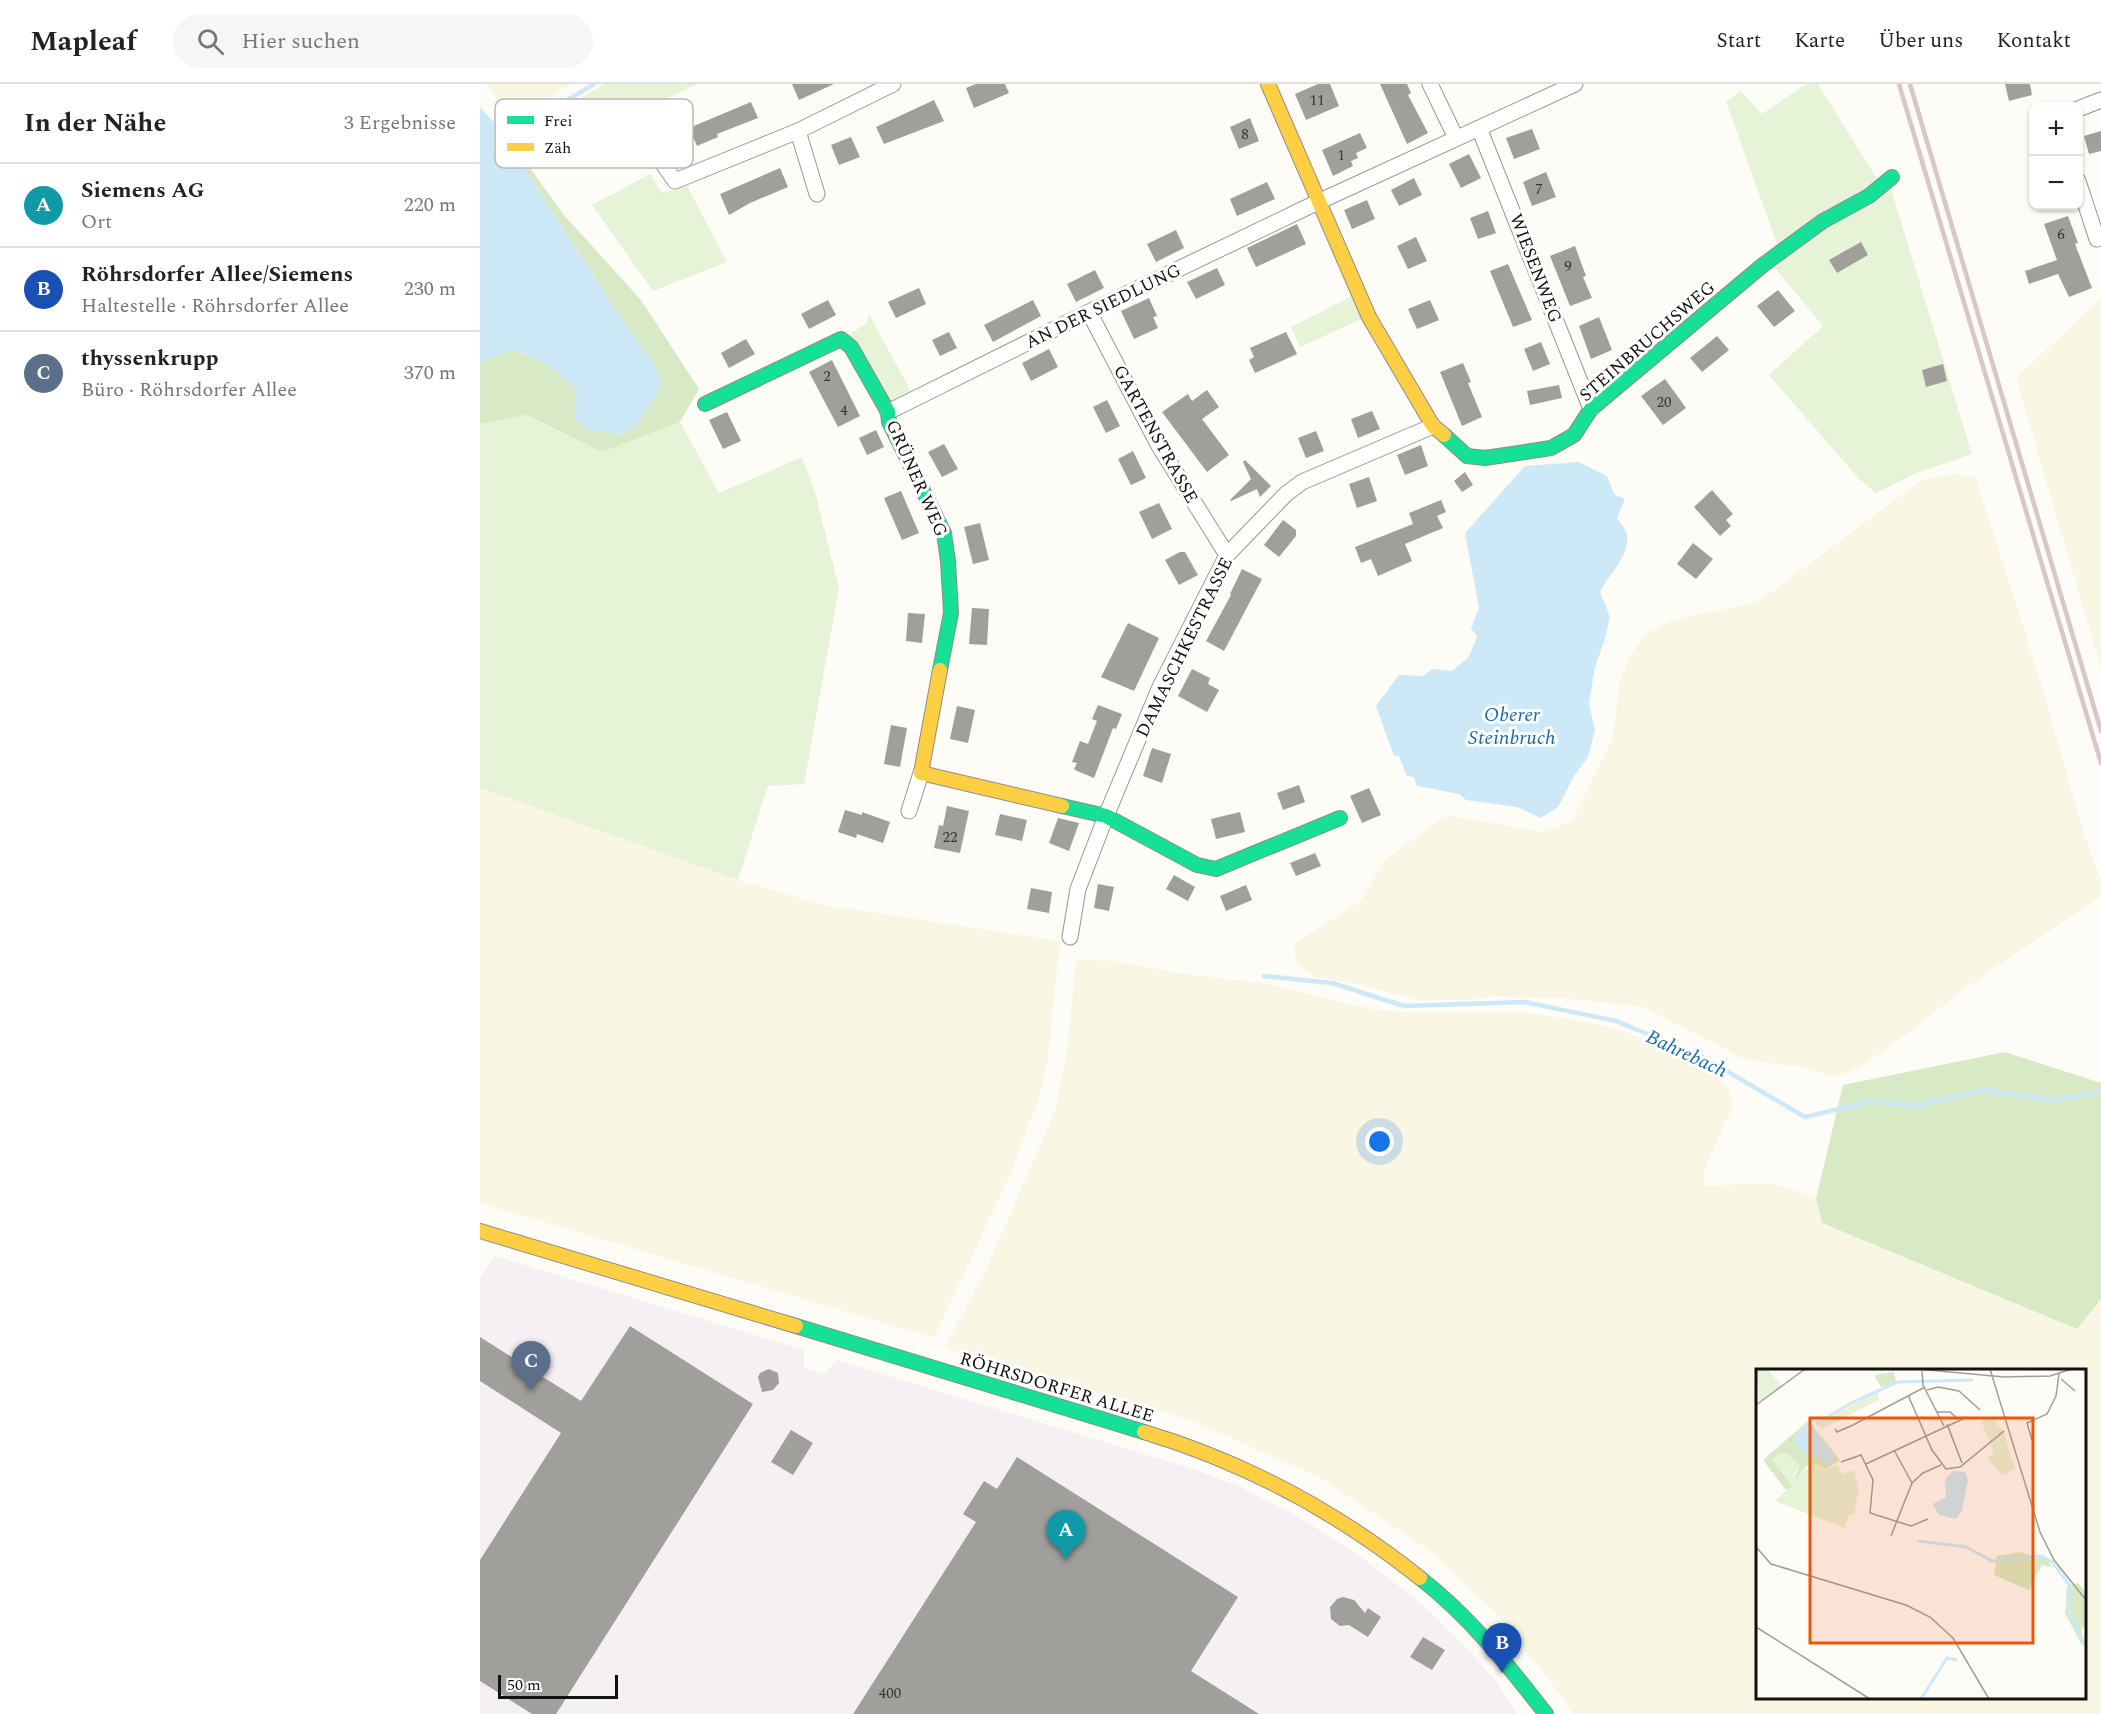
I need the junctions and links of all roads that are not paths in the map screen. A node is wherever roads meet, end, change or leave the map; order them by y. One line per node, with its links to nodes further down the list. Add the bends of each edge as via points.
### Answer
1 (893, 84): 9 (street)
2 (1268, 84): 15 (street, STEINBRUCHSWEG)
3 (1430, 84): 10 (street)
4 (1575, 84): 5 (street, AN DER SIEDLUNG)
5 (1553, 88): 8 (street, AN DER SIEDLUNG)
6 (2101, 100): 7 (street)
7 (2083, 107)
8 (1479, 128): 10 (street, AN DER SIEDLUNG); 19 (street, WIESENWEG)
9 (798, 131): 11 (street, via 675,181); 13 (street)
10 (1456, 138): 15 (street, AN DER SIEDLUNG)
11 (666, 168)
12 (1892, 177): 19 (street, STEINBRUCHSWEG, via 1869,196 1822,221 1763,265)
13 (818, 194)
14 (2083, 194): 16 (street)
15 (1318, 202): 17 (street, AN DER SIEDLUNG); 21 (street, STEINBRUCHSWEG, via 1369,317)
16 (2097, 239)
17 (1089, 312): 20 (street, AN DER SIEDLUNG); 22 (street, GARTENSTRASSE, via 1159,446)
18 (705, 404): 20 (street, GRÜNER WEG, via 841,339 851,347)
19 (1591, 410): 21 (street, STEINBRUCHSWEG, via 1574,435 1551,448 1485,458 1467,456)
20 (888, 412): 23 (street, GRÜNER WEG, via 889,422 944,533 948,561 951,613)
21 (1432, 426): 22 (street, DAMASCHKESTRASSE, via 1302,482)
22 (1227, 555): 25 (street, DAMASCHKESTRASSE, via 1160,687)
23 (921, 773): 24 (street, GRÜNER WEG); 25 (street)
24 (909, 811)
25 (1106, 816): 26 (street, via 1197,865 1216,869); 27 (street, DAMASCHKESTRASSE, via 1078,889)
26 (1340, 818)
27 (1070, 937)
28 (480, 1231): 29 (street, RÖHRSDORFER ALLEE, via 1166,1439 1245,1468 1344,1521 1423,1579 1494,1650)
29 (1546, 1714)

